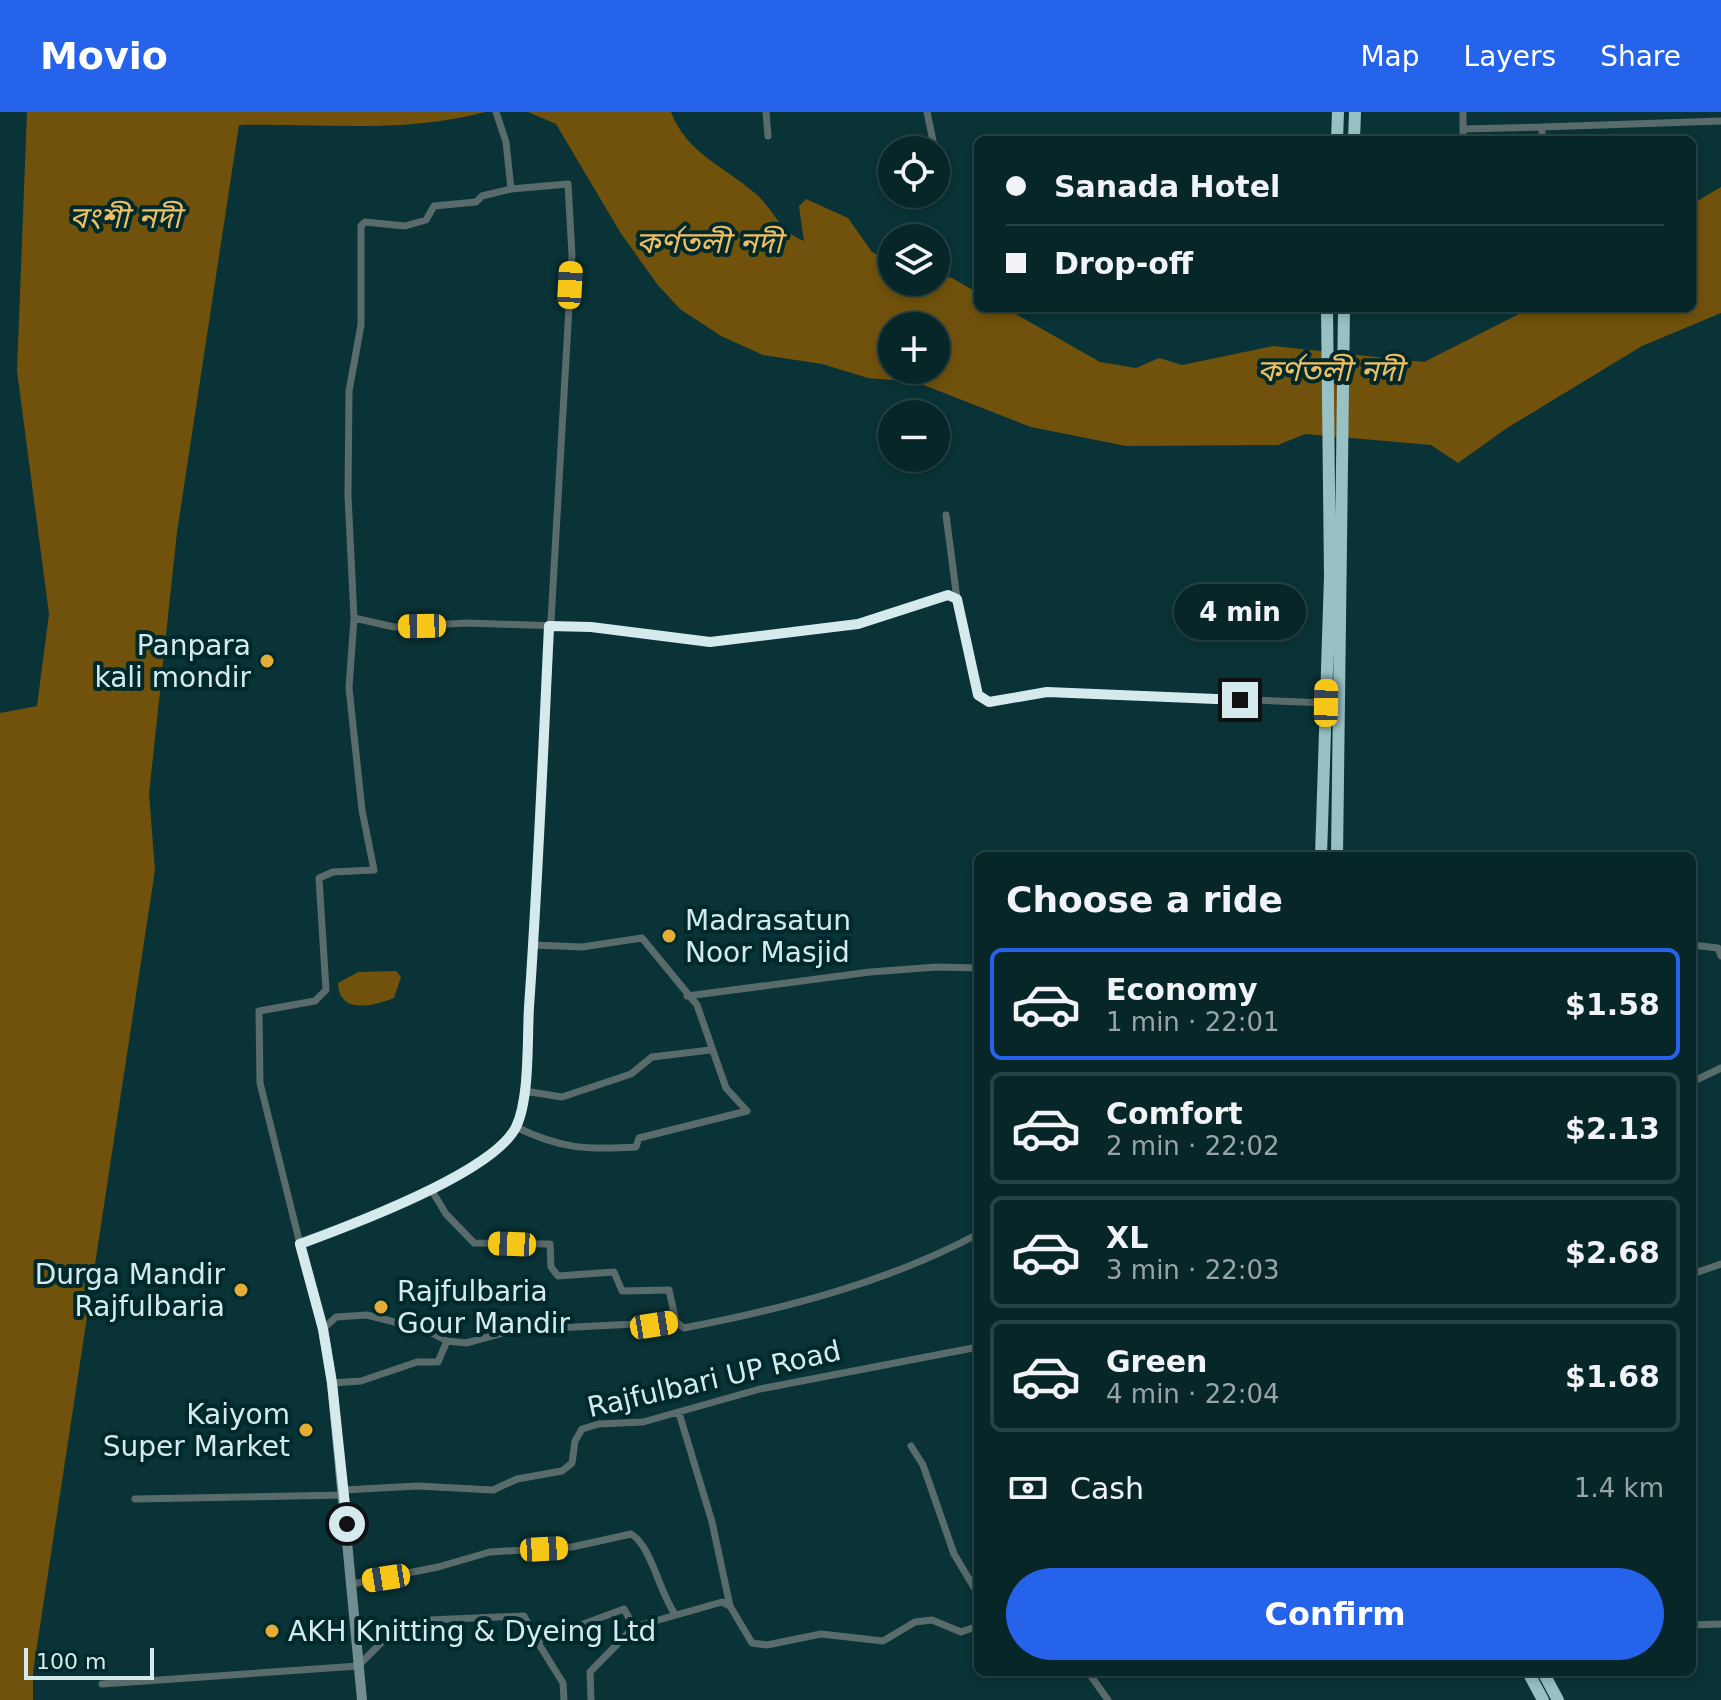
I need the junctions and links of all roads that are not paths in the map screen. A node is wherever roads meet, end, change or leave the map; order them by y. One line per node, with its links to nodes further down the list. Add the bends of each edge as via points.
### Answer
1 (496, 112): 16 (street, via 506,142)
2 (766, 112): 10 (street)
3 (927, 112): 11 (street)
4 (1338, 112): 12 (highway)
5 (1355, 112): 13 (highway)
6 (1463, 112): 9 (street)
7 (1721, 121): 8 (street)
8 (1542, 127): 9 (street); 15 (street)
9 (1463, 129): 14 (street)
10 (768, 136)
11 (932, 136)
12 (1337, 136)
13 (1354, 136)
14 (1463, 136)
15 (1542, 136)
16 (511, 189): 21 (street, via 476,202 434,206 426,220 405,226 361,226 361,325 349,391); 22 (street, via 568,184 572,255)
17 (1327, 312): 23 (highway)
18 (1344, 312): 25 (highway)
19 (946, 515): 20 (street)
20 (957, 599): 22 (street, via 948,595 858,624 710,642); 23 (street, via 978,695 989,702 1047,692)
21 (354, 618): 22 (street, via 394,627); 38 (street, via 349,688 374,870 319,878 326,990 315,1001 259,1011 260,1083)
22 (549, 626): 26 (street)
23 (1326, 703): 24 (highway)
24 (1321, 852)
25 (1337, 852)
26 (533, 945): 30 (street, via 582,947 642,938); 34 (street)
27 (1696, 945): 28 (street, via 1718,948)
28 (1721, 956)
29 (974, 968): 30 (street, via 870,972)
30 (687, 996): 31 (street, via 697,1005)
31 (710, 1050): 34 (street, via 652,1057 631,1074 562,1097); 35 (street, via 726,1088 747,1111 639,1138 636,1147 554,1145)
32 (1721, 1068): 33 (street)
33 (1696, 1080)
34 (524, 1091): 35 (street)
35 (516, 1127): 36 (street)
36 (432, 1191): 38 (street); 41 (street, via 474,1243 550,1244 551,1267 558,1276 614,1272 622,1291 669,1290)
37 (974, 1236): 41 (street, via 948,1252 734,1320 684,1328)
38 (300, 1244): 42 (street)
39 (1721, 1264): 40 (street)
40 (1696, 1273)
41 (676, 1322): 43 (street, via 514,1330 466,1343)
42 (323, 1329): 43 (street, via 336,1317 367,1315); 45 (street)
43 (447, 1341): 45 (street, via 438,1362 417,1362 382,1376)
44 (974, 1348): 46 (street, Rajfulbari UP Road, via 760,1389)
45 (332, 1383): 48 (street)
46 (679, 1413): 48 (street, Rajfulbari UP Road, via 582,1429 572,1463 562,1471 517,1479 493,1490 430,1486); 52 (street, via 712,1522)
47 (911, 1446): 51 (street, via 923,1465 954,1554)
48 (345, 1492): 49 (street); 50 (street)
49 (135, 1499)
50 (352, 1584): 53 (street, via 490,1552 572,1547 631,1534); 59 (street)
51 (974, 1587)
52 (730, 1606): 53 (street, via 722,1602); 57 (street, via 752,1643 767,1645 821,1634 883,1641 915,1622 932,1620 961,1632)
53 (675, 1614): 56 (street)
54 (1721, 1624): 55 (street)
55 (1696, 1625)
56 (634, 1627): 58 (street, via 624,1609); 66 (street, via 590,1672)
57 (974, 1627)
58 (537, 1641): 59 (street, via 524,1616 429,1620 395,1629); 65 (street, via 563,1683)
59 (358, 1666): 63 (street); 64 (street)
60 (1091, 1676): 67 (street)
61 (1530, 1676): 68 (highway)
62 (1545, 1676): 69 (highway)
63 (102, 1684)
64 (362, 1700)
65 (564, 1700)
66 (591, 1700)
67 (1108, 1700)
68 (1543, 1700)
69 (1558, 1700)

